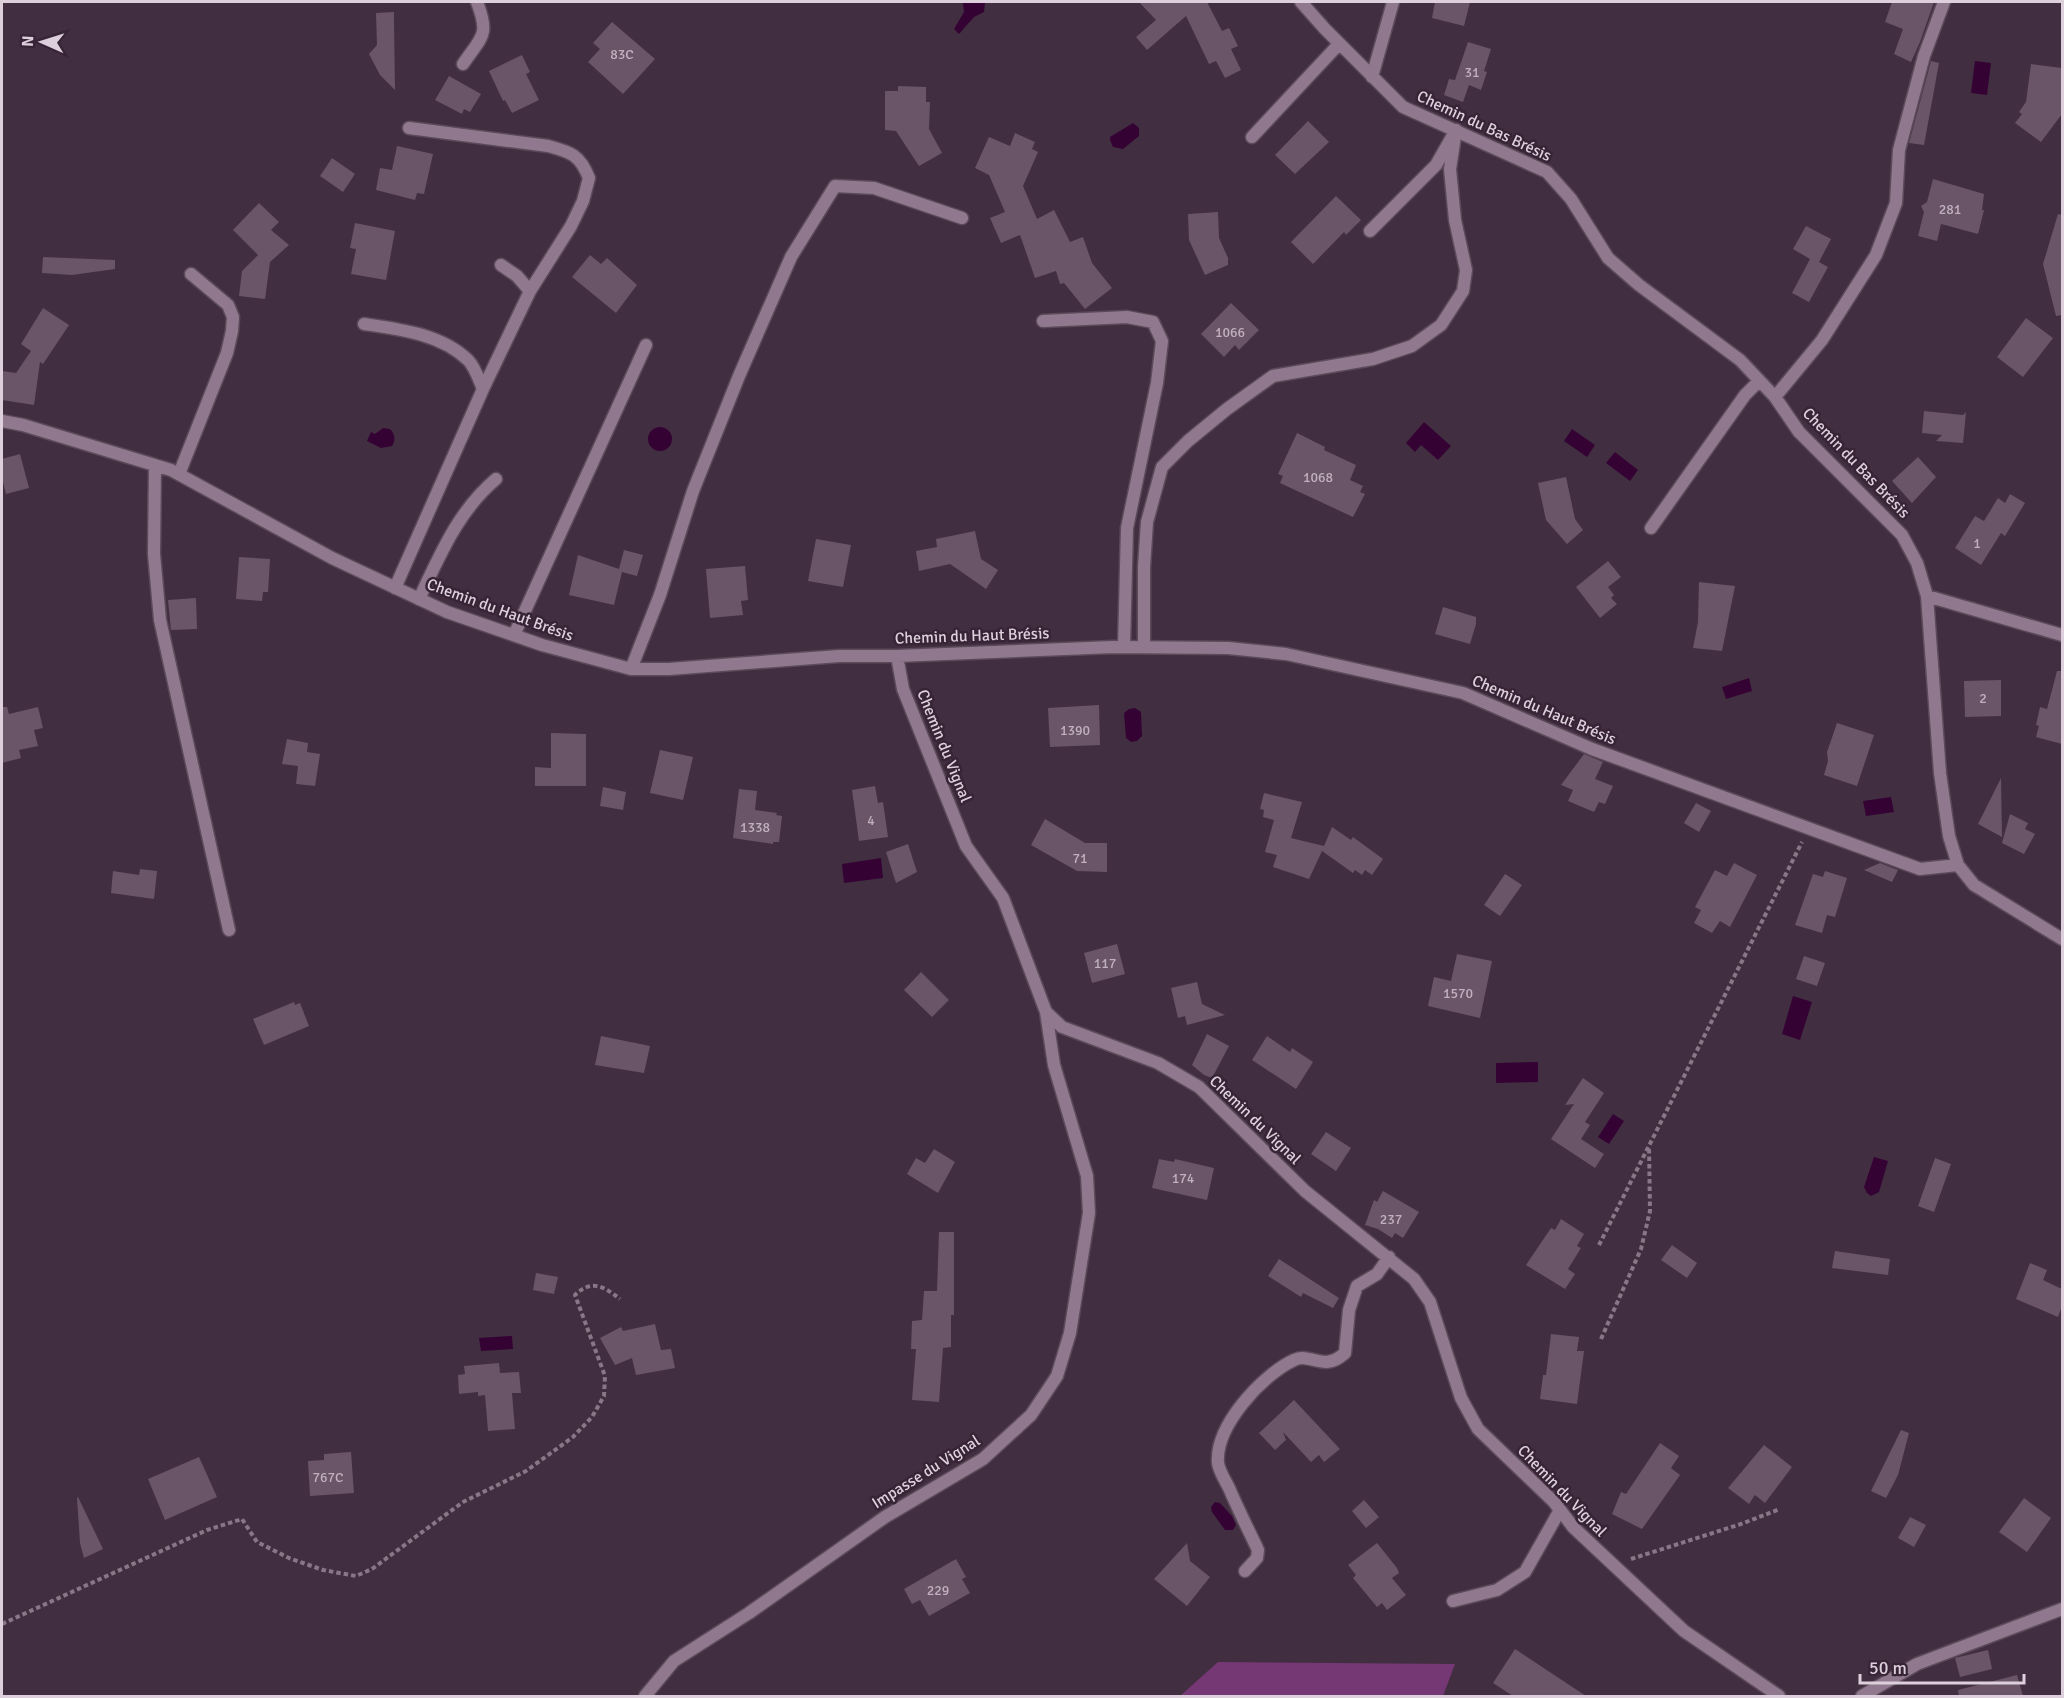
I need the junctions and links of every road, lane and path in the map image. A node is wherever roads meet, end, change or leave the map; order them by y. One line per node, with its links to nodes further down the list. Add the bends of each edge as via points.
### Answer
1 (477, 2): 6 (street, via 485,32)
2 (1301, 2): 5 (street, Chemin du Bas Brésis)
3 (1393, 2): 7 (street)
4 (1944, 2): 21 (street, via 1921,66 1899,150 1896,203 1876,255 1822,340)
5 (1339, 44): 7 (street, Chemin du Bas Brésis); 10 (street)
6 (463, 64)
7 (1372, 77): 9 (street, Chemin du Bas Brésis, via 1403,107)
8 (409, 128): 15 (street, via 548,146 578,158 589,178 583,201)
9 (1456, 130): 12 (street, via 1436,165); 19 (street, Chemin du Bas Brésis, via 1547,172 1571,199 1608,258 1740,360); 33 (street, via 1450,169 1455,220 1466,270 1462,291 1441,325 1412,346 1373,359 1272,376 1188,441 1162,467 1147,522)
10 (1252, 137)
11 (962, 218): 35 (street, via 874,188 835,186 791,257 739,376 693,490)
12 (1370, 231)
13 (501, 265): 15 (street)
14 (191, 274): 24 (street, via 228,305 233,317 227,353)
15 (530, 291): 20 (street)
16 (1043, 321): 32 (street, via 1126,317 1153,322 1162,341 1127,528)
17 (364, 324): 20 (street, via 446,343 470,362)
18 (646, 345): 30 (street)
19 (1759, 381): 21 (street, Chemin du Bas Brésis); 26 (street)
20 (483, 389): 27 (street)
21 (1775, 397): 28 (street, Chemin du Bas Brésis, via 1799,432 1902,535 1917,563)
22 (2, 421): 23 (street, Chemin du Haut Brésis)
23 (155, 465): 24 (street, Chemin du Haut Brésis); 38 (street, via 154,554 160,620)
24 (179, 474): 27 (street, Chemin du Haut Brésis)
25 (496, 479): 29 (street, via 464,511)
26 (1651, 528)
27 (395, 588): 29 (street, Chemin du Haut Brésis)
28 (1927, 596): 31 (street); 37 (street, Chemin du Bas Brésis, via 1940,773 1949,836)
29 (419, 599): 30 (street, Chemin du Haut Brésis)
30 (514, 635): 35 (street, Chemin du Haut Brésis)
31 (2062, 635)
32 (1124, 647): 33 (street, Chemin du Haut Brésis); 34 (street, Chemin du Haut Brésis)
33 (1144, 647): 36 (street, Chemin du Haut Brésis, via 1228,648 1286,654 1463,693 1592,749)
34 (897, 656): 35 (street, Chemin du Haut Brésis); 40 (street, Chemin du Vignal, via 903,689 966,846 1003,898)
35 (632, 669)
36 (1809, 828): 37 (street, Chemin du Haut Brésis, via 1920,869); 41 (path)
37 (1958, 866): 39 (street, Chemin du Bas Brésis, via 1974,885)
38 (229, 930)
39 (2062, 939)
40 (1046, 1012): 43 (street, Chemin du Vignal, via 1062,1027 1158,1063 1199,1087 1305,1191); 53 (street, Impasse du Vignal, via 1054,1065 1087,1176 1089,1213 1070,1333 1057,1376 1031,1415 983,1459 885,1517 674,1661)
41 (1648, 1146): 42 (path); 45 (path, via 1650,1211 1641,1249)
42 (1599, 1245)
43 (1389, 1257): 47 (street, Chemin du Vignal, via 1414,1279 1430,1302 1461,1398 1478,1429); 49 (street, via 1377,1274 1357,1286 1349,1310 1345,1353 1329,1363 1300,1358 1292,1361 1267,1379 1232,1417 1219,1447 1218,1465 1258,1550 1257,1558)
44 (620, 1299): 52 (path, via 596,1285 584,1287 575,1295 605,1376 604,1396 592,1417 573,1437 525,1471 462,1502 372,1569 356,1575 323,1570 289,1558 257,1542 242,1519 207,1530)
45 (1601, 1339)
46 (1780, 1509): 48 (path)
47 (1560, 1510): 48 (street, Chemin du Vignal); 50 (street, via 1525,1572 1497,1590)
48 (1613, 1564): 54 (street, Chemin du Vignal, via 1684,1631)
49 (1245, 1571)
50 (1453, 1601)
51 (2062, 1609): 55 (street, via 1917,1664)
52 (2, 1624)
53 (645, 1696)
54 (1779, 1696)
55 (1862, 1696)

